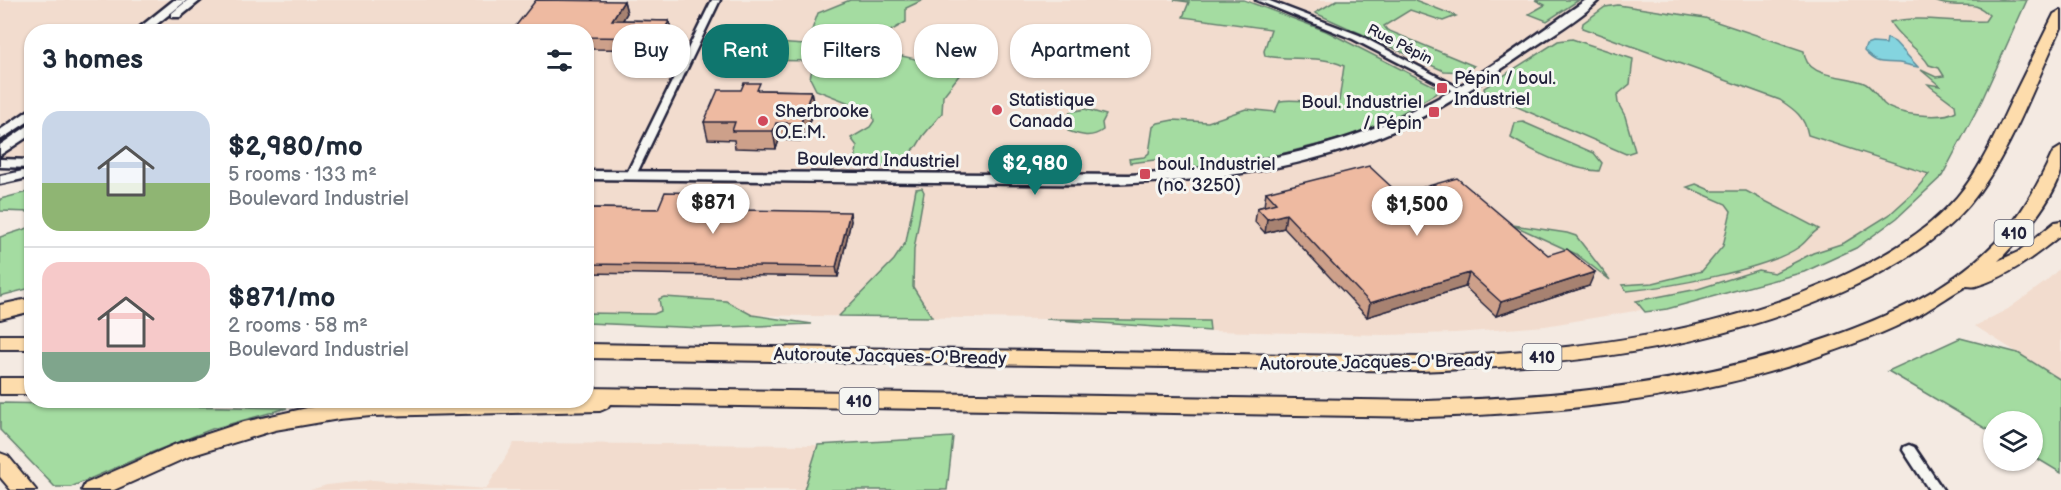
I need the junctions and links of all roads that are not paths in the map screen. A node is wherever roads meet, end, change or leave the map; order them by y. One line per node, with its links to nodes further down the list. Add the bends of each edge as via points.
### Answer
1 (181, 0): 8 (street)
2 (195, 0): 9 (street)
3 (716, 0): 23 (street)
4 (1260, 0): 11 (street, Rue Pépin, via 1356,37)
5 (1593, 0): 11 (street, Boulevard Industriel)
6 (2056, 0): 10 (highway)
7 (2061, 14): 10 (highway)
8 (150, 24)
9 (165, 24)
10 (2042, 55): 31 (highway, Autoroute Jacques-O'Bready / 410, via 1982,175 1958,206 1932,230 1883,263 1821,293 1747,320 1675,338 1544,357 1395,364)
11 (1459, 90): 23 (street, Boulevard Industriel, via 1401,122 1336,147 1264,164 1182,176 1059,180)
12 (24, 118): 14 (street)
13 (24, 133): 15 (street)
14 (0, 136)
15 (0, 151)
16 (2061, 152): 26 (highway, 410, via 2047,183 2016,231 1985,262)
17 (0, 163): 18 (street)
18 (24, 164)
19 (0, 170): 20 (street)
20 (24, 172)
21 (24, 174): 24 (street)
22 (594, 175): 23 (street, Boulevard Industriel)
23 (631, 175)
24 (0, 180)
25 (2061, 226): 26 (highway, via 2018,260)
26 (1942, 293): 35 (highway, 410, via 1881,325 1767,366 1671,388 1564,402 1394,409)
27 (24, 306): 28 (highway)
28 (0, 312)
29 (0, 342): 30 (highway)
30 (24, 342)
31 (594, 351)
32 (0, 386): 33 (highway)
33 (24, 386)
34 (594, 396): 35 (highway, 410)
35 (733, 399): 36 (highway)
36 (594, 403)
37 (393, 408): 41 (highway, via 326,413 216,439 147,464)
38 (1910, 450): 42 (street)
39 (0, 462): 40 (highway)
40 (25, 490)
41 (93, 490)
42 (1936, 490)

